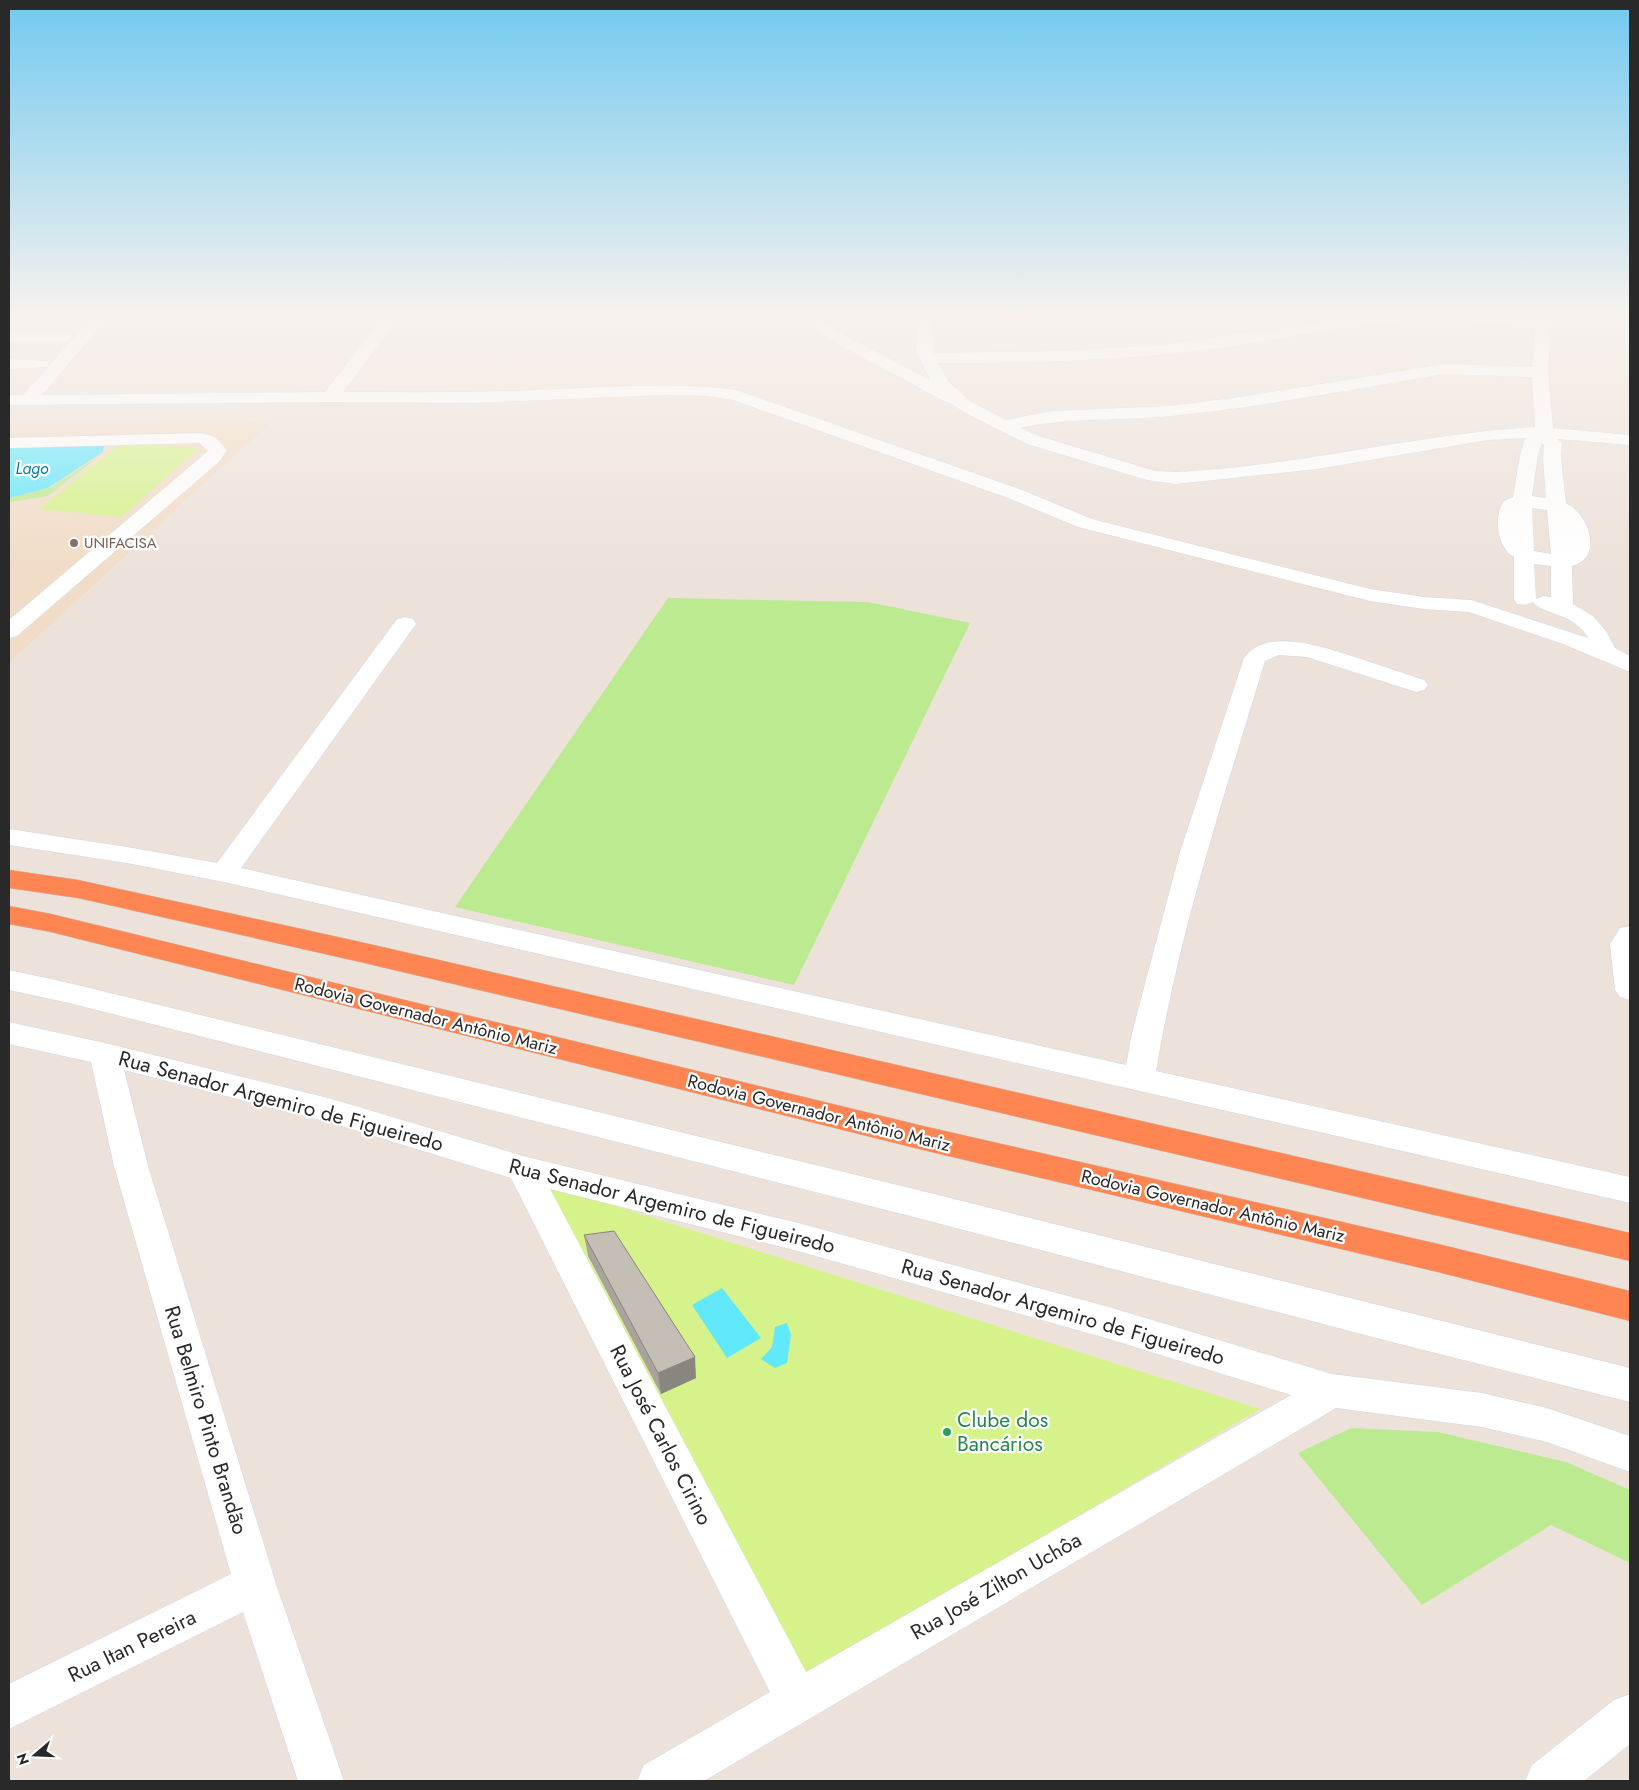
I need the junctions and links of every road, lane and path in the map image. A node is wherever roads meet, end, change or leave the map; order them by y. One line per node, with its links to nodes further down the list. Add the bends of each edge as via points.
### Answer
1 (743, 399): 16 (street, via 1015,494 1086,523 1370,595)
2 (952, 399): 6 (street)
3 (957, 399): 6 (street)
4 (1262, 399): 7 (street, via 1170,411 1052,416)
5 (1542, 399): 8 (street)
6 (964, 405): 7 (street)
7 (1003, 426): 8 (street, via 1062,449 1154,476 1176,478 1317,463 1488,434)
8 (1544, 434): 9 (street); 11 (street, via 1534,440 1529,455); 12 (street, via 1553,444)
9 (1630, 440)
10 (9, 444): 19 (street, via 201,438 209,440 218,450 214,458)
11 (1522, 501): 12 (street); 13 (street, via 1510,507 1509,530 1511,545)
12 (1557, 506): 14 (street, via 1574,518 1581,548 1579,554)
13 (1525, 556): 14 (street); 15 (street)
14 (1562, 562): 17 (street)
15 (1526, 599): 16 (street, via 1504,599); 17 (street)
16 (1471, 606): 20 (street)
17 (1562, 607): 20 (street, via 1594,629)
18 (405, 624): 24 (street)
19 (9, 630)
20 (1605, 652): 21 (street)
21 (1630, 665)
22 (1416, 684): 32 (street, via 1300,649 1278,649 1255,658 1193,852 1147,1033)
23 (9, 838): 24 (street)
24 (224, 873): 32 (street)
25 (9, 878): 35 (highway, via 78,889 365,954)
26 (9, 915): 36 (highway, Rodovia Governador Antônio Mariz, via 914,1136)
27 (1630, 935): 29 (street, via 1624,944)
28 (9, 980): 37 (street, via 922,1205)
29 (1630, 990)
30 (9, 1033): 31 (street, Rua Senador Argemiro de Figueiredo)
31 (105, 1054): 33 (street, Rua Senador Argemiro de Figueiredo, via 332,1111); 40 (street, Rua Belmiro Pinto Brandão, via 131,1166)
32 (1139, 1079): 34 (street)
33 (523, 1169): 38 (street, Rua Senador Argemiro de Figueiredo, via 798,1237 1109,1323); 41 (street, Rua José Carlos Cirino)
34 (1630, 1190)
35 (1630, 1248)
36 (1630, 1306)
37 (1630, 1385)
38 (1332, 1391): 39 (street, Rua Senador Argemiro de Figueiredo, via 1482,1410 1547,1425); 41 (street, Rua José Zilton Uchôa)
39 (1630, 1454)
40 (255, 1584): 42 (street, Rua Itan Pereira); 44 (street, Rua Belmiro Pinto Brandão)
41 (798, 1701): 45 (street, Rua José Zilton Uchôa)
42 (9, 1707)
43 (1630, 1716): 46 (street)
44 (321, 1781)
45 (660, 1781)
46 (1548, 1781)

